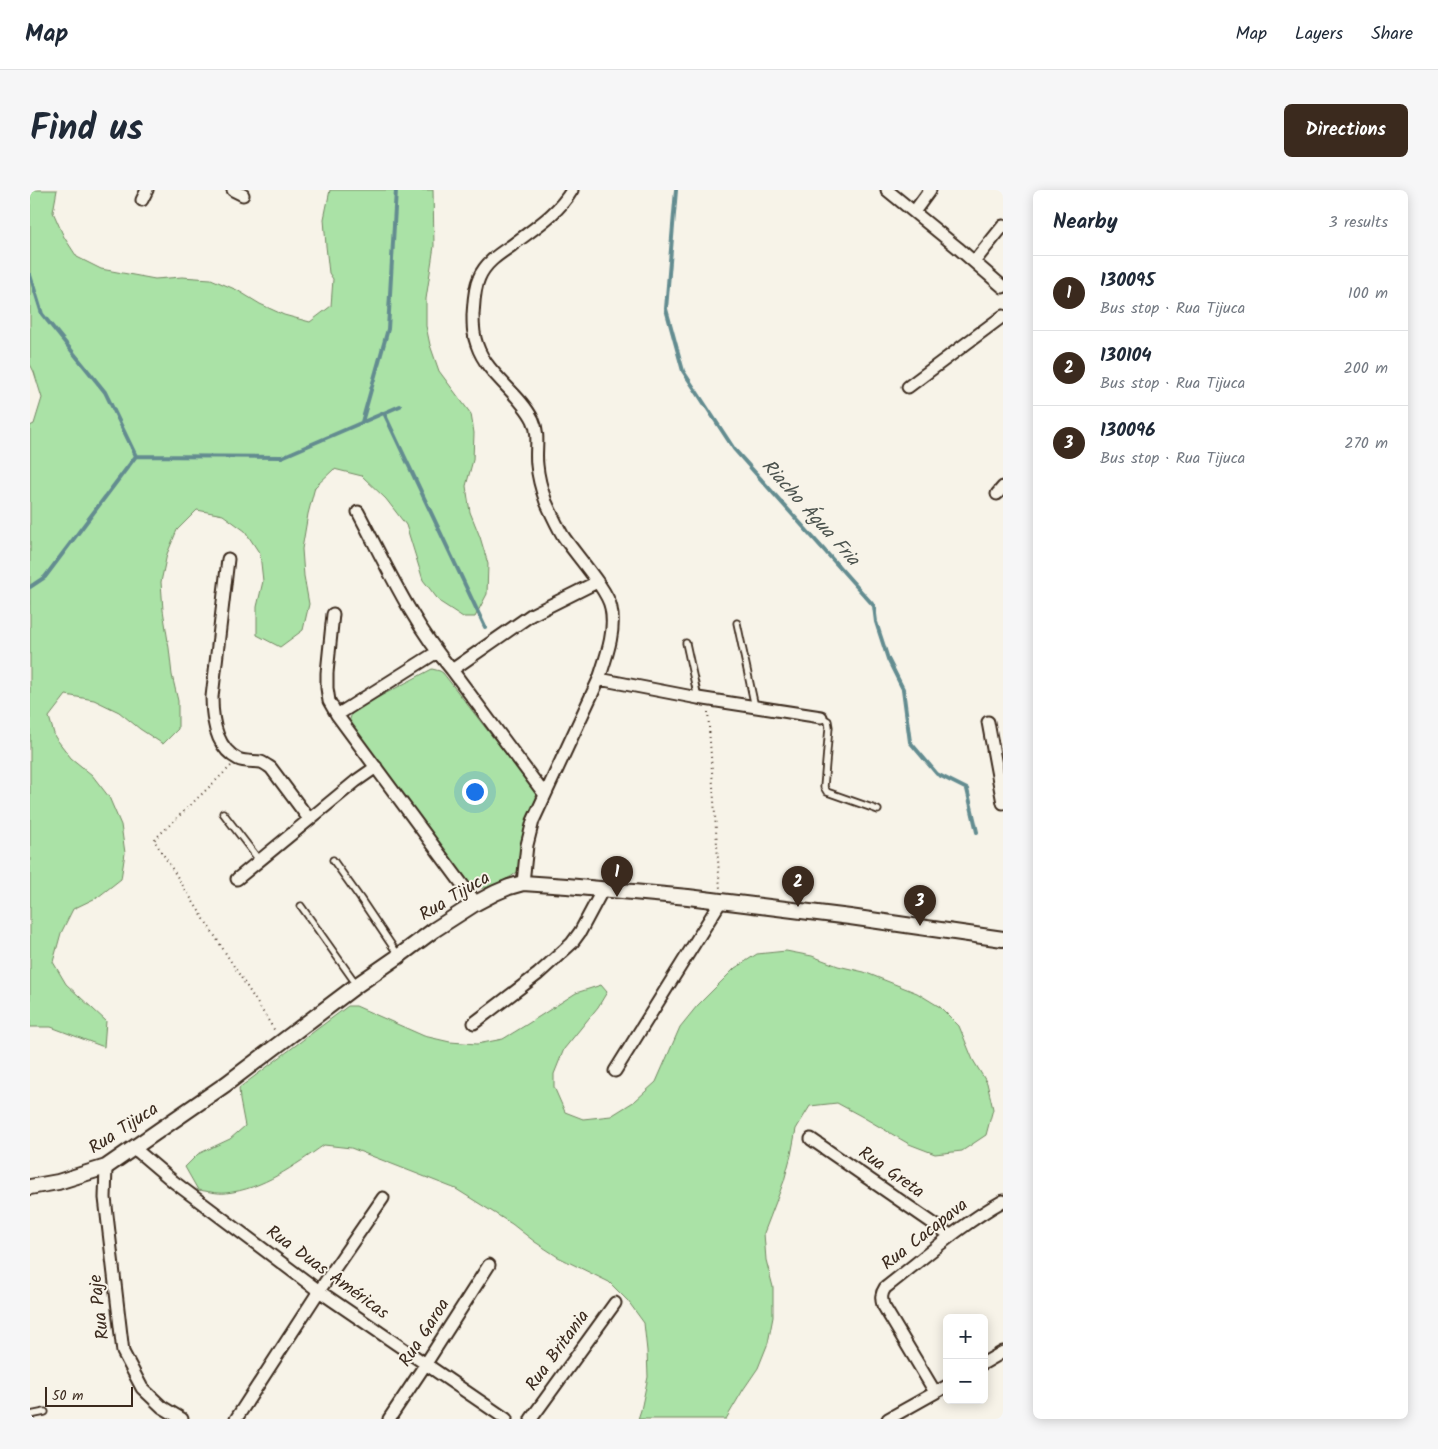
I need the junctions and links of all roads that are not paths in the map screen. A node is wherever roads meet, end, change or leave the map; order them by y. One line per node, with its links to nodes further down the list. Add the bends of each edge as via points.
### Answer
1 (572, 190): 12 (street, via 548,218 485,267 475,289 474,334 485,361 527,409 534,423 537,466 546,502 562,534)
2 (887, 190): 4 (street)
3 (930, 190): 4 (street)
4 (914, 212): 6 (street)
5 (1003, 226): 6 (street)
6 (974, 262): 7 (street)
7 (1003, 287)
8 (1003, 316): 9 (street)
9 (908, 387)
10 (358, 512): 16 (street)
11 (228, 559): 29 (street, via 212,697 215,729 227,750 238,760 262,763 271,768)
12 (597, 582): 17 (street, via 531,615); 18 (street, via 611,607 612,623)
13 (332, 614): 21 (street, via 327,688 328,701)
14 (737, 623): 20 (lane)
15 (686, 643): 19 (lane)
16 (437, 652): 17 (street); 21 (street)
17 (452, 670): 25 (street)
18 (599, 679): 19 (street); 25 (street)
19 (703, 699): 20 (street)
20 (755, 707): 22 (street)
21 (336, 715): 24 (street)
22 (822, 717): 27 (lane, via 828,720 829,727 826,792)
23 (988, 722): 26 (street)
24 (376, 767): 29 (street); 36 (street)
25 (545, 795): 33 (street, via 532,821)
26 (1003, 803)
27 (878, 810)
28 (223, 813): 30 (lane)
29 (309, 819): 30 (street)
30 (259, 860): 32 (street)
31 (333, 860): 39 (lane)
32 (237, 879)
33 (523, 883): 34 (street, Rua Tijuca); 36 (street, Rua Tijuca, via 495,892)
34 (603, 889): 35 (street, Rua Tijuca); 41 (street, via 572,943 538,974)
35 (721, 901): 38 (street, Rua Tijuca); 42 (street)
36 (476, 903): 39 (street, Rua Tijuca)
37 (301, 906): 40 (lane)
38 (1003, 940)
39 (399, 956): 40 (street, Rua Tijuca)
40 (357, 984): 44 (street, Rua Tijuca, via 226,1084)
41 (474, 1023)
42 (615, 1071)
43 (811, 1140): 49 (street, Rua Greta)
44 (134, 1148): 45 (street, Rua Tijuca); 51 (street, Rua Duas Américas, via 174,1182)
45 (106, 1167): 46 (street, Rua Tijuca); 60 (street, Rua Paje, via 105,1198 123,1352 142,1388 162,1407)
46 (30, 1187)
47 (383, 1198): 51 (street)
48 (1003, 1201): 49 (street, Rua Cacapava)
49 (950, 1236): 57 (street, Rua Cacapava, via 886,1288 881,1298)
50 (489, 1265): 55 (street, Rua Garoa)
51 (319, 1290): 55 (street, Rua Duas Américas); 61 (street)
52 (614, 1303): 64 (street, Rua Britania)
53 (1003, 1352): 54 (street)
54 (988, 1361)
55 (425, 1365): 62 (street, Rua Garoa); 63 (street, Rua Duas Américas)
56 (943, 1388): 57 (street)
57 (936, 1392): 65 (street)
58 (45, 1412): 59 (lane)
59 (30, 1415)
60 (182, 1419)
61 (236, 1419)
62 (389, 1419)
63 (506, 1419)
64 (531, 1419)
65 (888, 1419)

